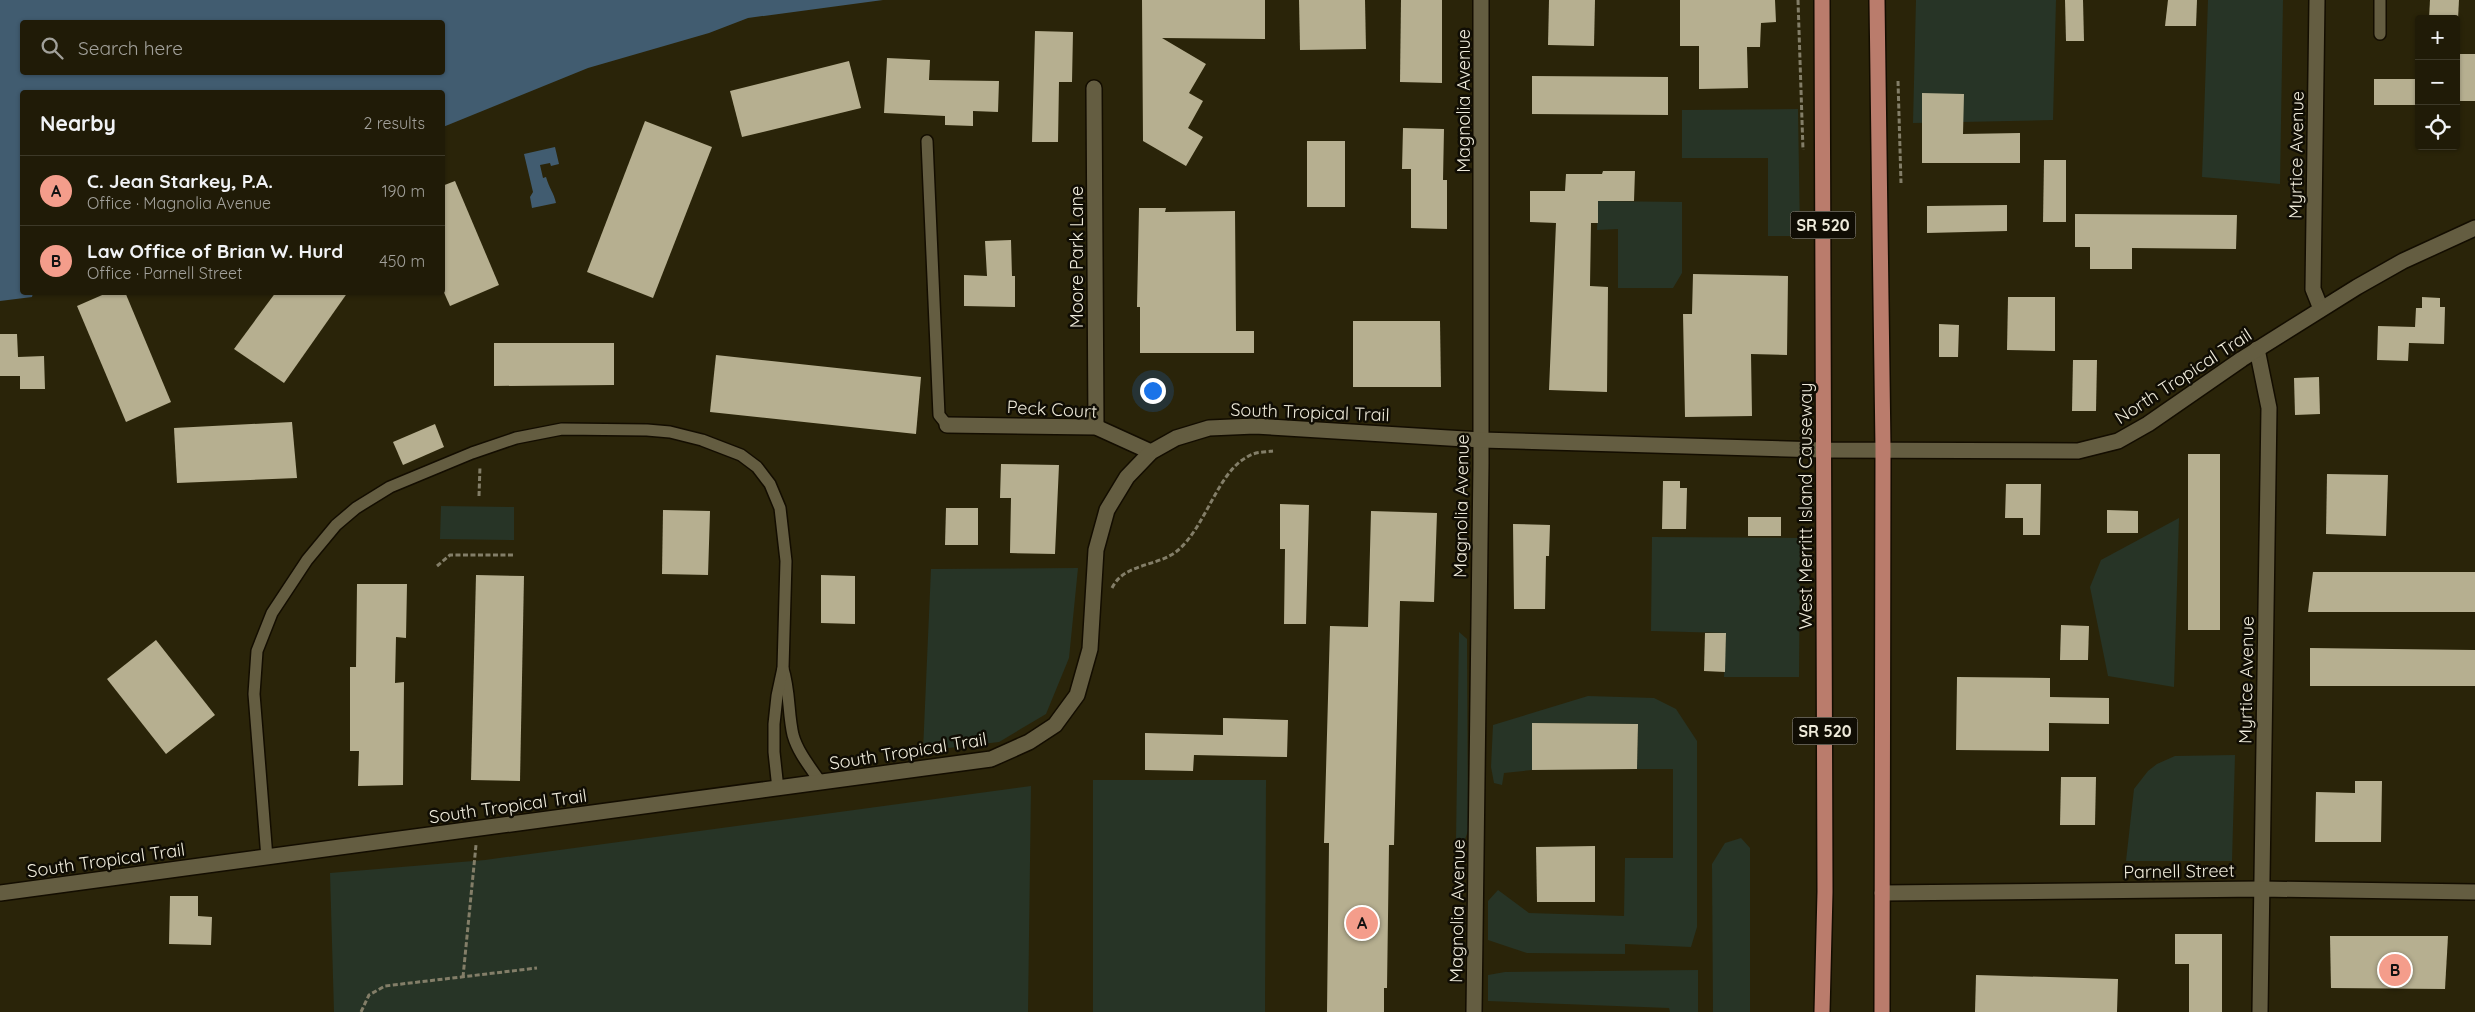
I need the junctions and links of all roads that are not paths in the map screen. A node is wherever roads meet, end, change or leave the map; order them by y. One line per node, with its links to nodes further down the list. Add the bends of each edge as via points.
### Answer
1 (1482, 0): 14 (street, Magnolia Avenue)
2 (1822, 0): 16 (main road, West Merritt Island Causeway / SR 520)
3 (1877, 0): 15 (main road, SR 520)
4 (2318, 0): 10 (street, Myrtice Avenue, via 2313,289)
5 (2380, 0): 6 (lane)
6 (2380, 34)
7 (1094, 88): 13 (street, Moore Park Lane)
8 (927, 141): 12 (lane, via 939,415)
9 (2475, 228): 10 (street, North Tropical Trail, via 2403,261)
10 (2321, 309): 11 (street, North Tropical Trail)
11 (2257, 349): 15 (street, North Tropical Trail, via 2148,424 2118,441 2078,452); 22 (street, Myrtice Avenue, via 2269,408)
12 (947, 424): 13 (street, Peck Court)
13 (1096, 427): 17 (street, Peck Court)
14 (1481, 440): 16 (street, South Tropical Trail); 17 (street, South Tropical Trail, via 1255,426 1208,428 1176,438); 26 (street, Magnolia Avenue)
15 (1883, 449): 16 (street, North Tropical Trail); 25 (main road, SR 520)
16 (1823, 450): 27 (main road, West Merritt Island Causeway / SR 520, via 1826,892)
17 (1151, 452): 19 (street, South Tropical Trail, via 1127,477 1107,510 1096,550 1090,649 1077,694 1055,725 1029,742 991,759)
18 (782, 668): 19 (lane, via 787,680 793,736); 20 (lane, via 774,724); 21 (lane, via 786,561 780,508 770,484 757,467 741,455 702,440 647,430 562,429 516,438 481,450 390,487 356,508 336,525 307,560 272,613 258,646 254,694)
19 (821, 783): 20 (street, South Tropical Trail)
20 (778, 789): 21 (street, South Tropical Trail)
21 (267, 858): 24 (street, South Tropical Trail)
22 (2260, 889): 23 (street, Parnell Street); 25 (street, Parnell Street); 29 (street, Myrtice Avenue)
23 (2475, 892)
24 (0, 893)
25 (1882, 893): 28 (main road, SR 520)
26 (1474, 1012)
27 (1822, 1012)
28 (1882, 1012)
29 (2260, 1012)

